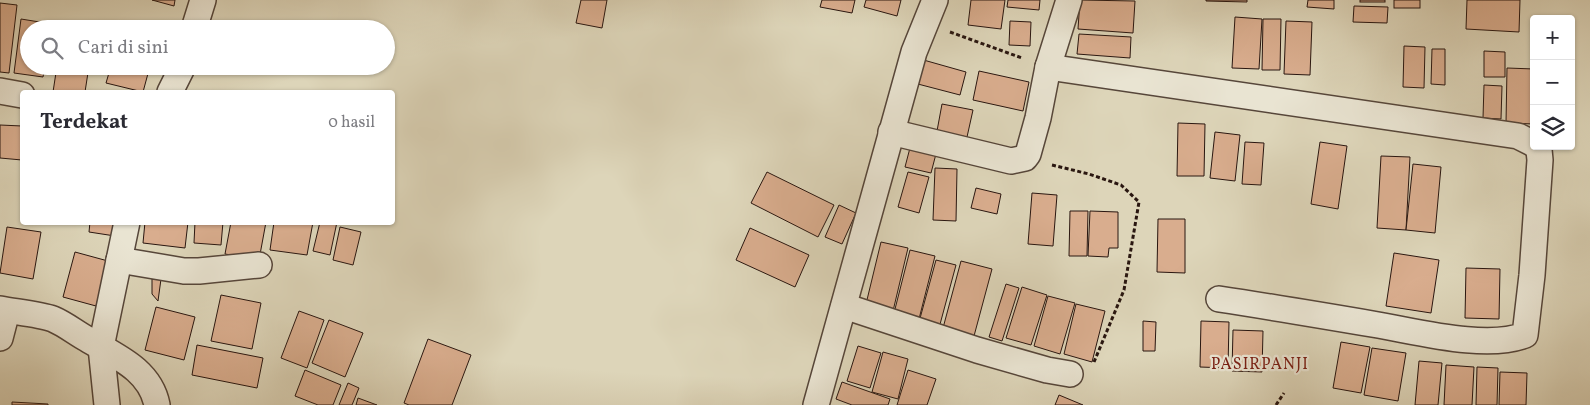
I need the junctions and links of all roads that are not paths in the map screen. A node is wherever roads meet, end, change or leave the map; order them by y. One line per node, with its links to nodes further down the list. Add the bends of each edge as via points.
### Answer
1 (202, 0): 4 (street)
2 (934, 0): 10 (street, via 914,52)
3 (1069, 0): 5 (street)
4 (196, 20)
5 (1048, 67): 10 (street, via 1026,158 1011,161); 11 (street, via 1518,136)
6 (178, 75): 7 (street)
7 (171, 90)
8 (0, 91): 9 (street)
9 (20, 95)
10 (891, 132): 17 (street)
11 (1530, 142)
12 (1539, 150): 16 (street, via 1525,335 1500,341 1456,338)
13 (126, 225): 14 (street)
14 (118, 260): 15 (street, via 184,271); 20 (street)
15 (259, 265)
16 (1220, 299)
17 (844, 306): 21 (street, via 977,350); 24 (street)
18 (4, 310): 19 (street); 20 (street, via 53,319)
19 (0, 338)
20 (101, 347): 22 (street); 23 (street, via 138,369 150,385)
21 (1070, 374)
22 (107, 405)
23 (157, 405)
24 (816, 405)

